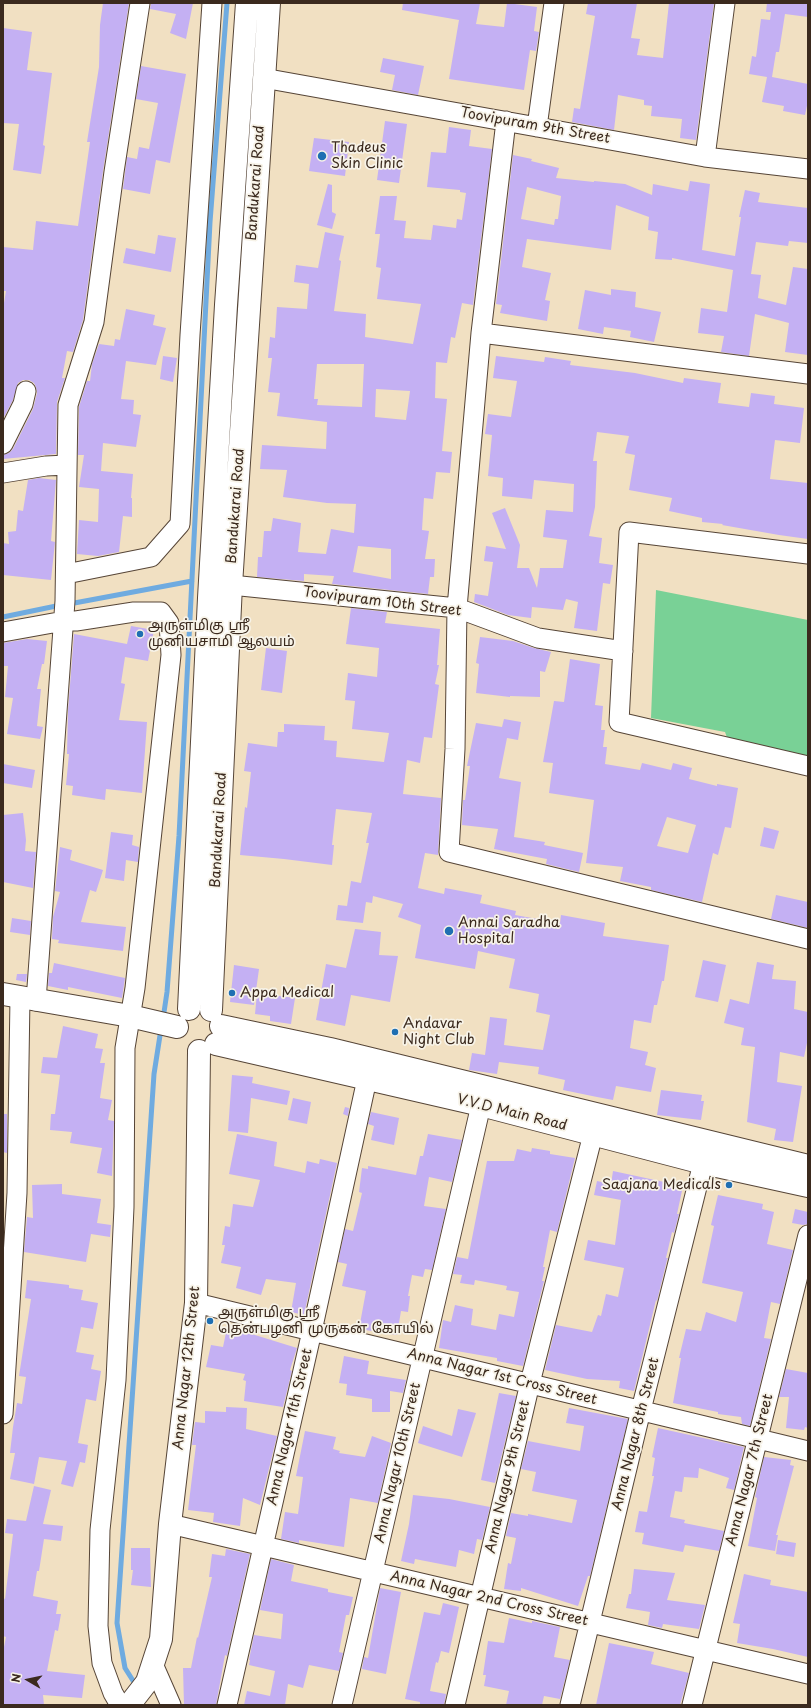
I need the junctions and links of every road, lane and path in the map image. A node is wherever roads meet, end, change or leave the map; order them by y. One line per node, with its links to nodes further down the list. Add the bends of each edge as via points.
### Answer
1 (140, 3): 16 (street, via 94,322 68,405)
2 (212, 3): 19 (street, via 180,524 151,557)
3 (247, 3): 28 (main road, Bandukarai Road, via 209,598)
4 (269, 3): 7 (main road, Bandukarai Road)
5 (554, 3): 9 (street)
6 (725, 3): 10 (street)
7 (263, 78): 8 (street, Toovipuram 9th Street); 20 (main road, Bandukarai Road)
8 (506, 121): 9 (street, Toovipuram 9th Street); 12 (street)
9 (538, 126): 10 (street, Toovipuram 9th Street)
10 (705, 157): 11 (street, Toovipuram 9th Street)
11 (808, 169)
12 (480, 333): 13 (street); 21 (street)
13 (808, 374)
14 (26, 391): 15 (street, via 23,404)
15 (3, 444)
16 (67, 465): 17 (street); 19 (street)
17 (3, 473)
18 (808, 554): 24 (street, via 629,532)
19 (66, 574): 22 (street)
20 (232, 585): 21 (street, Toovipuram 10th Street); 31 (main road, Bandukarai Road)
21 (457, 608): 24 (street, Toovipuram 10th Street, via 538,638); 26 (street, via 455,749 449,852)
22 (64, 612): 23 (street); 27 (street); 29 (street, via 76,621 134,612 161,612 168,623 171,655 135,980)
23 (3, 632)
24 (623, 651): 25 (street, via 619,722)
25 (808, 766)
26 (808, 939)
27 (20, 997): 29 (main road); 42 (street, via 17,1193)
28 (189, 1009): 30 (main road); 31 (main road, via 201,1006)
29 (138, 1018): 30 (main road); 56 (street, via 126,1048 124,1207 116,1380 100,1530 98,1626 102,1663 113,1693)
30 (173, 1025): 31 (main road, via 183,1044 190,1049)
31 (212, 1033): 32 (main road, V.V.D Main Road); 36 (main road, V.V.D Main Road, via 330,1049); 39 (main road, Anna Nagar 12th Street)
32 (367, 1079): 33 (main road, V.V.D Main Road); 40 (street, Anna Nagar 11th Street)
33 (481, 1105): 34 (main road, V.V.D Main Road); 41 (street, Anna Nagar 10th Street)
34 (593, 1134): 35 (main road, V.V.D Main Road); 43 (street, Anna Nagar 9th Street)
35 (703, 1162): 37 (main road, V.V.D Main Road); 44 (street, Anna Nagar 8th Street)
36 (808, 1166)
37 (808, 1186)
38 (808, 1235): 46 (street, Anna Nagar 7th Street)
39 (196, 1303): 40 (street, Anna Nagar 1st Cross Street); 48 (main road, Anna Nagar 12th Street)
40 (312, 1331): 41 (street, Anna Nagar 1st Cross Street); 49 (street, Anna Nagar 11th Street)
41 (423, 1358): 43 (street, Anna Nagar 1st Cross Street); 50 (street, Anna Nagar 10th Street)
42 (4, 1380): 45 (street)
43 (530, 1384): 44 (street, Anna Nagar 1st Cross Street); 51 (street, Anna Nagar 9th Street)
44 (641, 1410): 46 (street, Anna Nagar 1st Cross Street); 52 (street, Anna Nagar 8th Street)
45 (3, 1414)
46 (758, 1438): 47 (street, Anna Nagar 1st Cross Street); 53 (street, Anna Nagar 7th Street)
47 (808, 1451)
48 (170, 1524): 49 (street, Anna Nagar 2nd Cross Street); 54 (main road, Anna Nagar 12th Street, via 161,1639)
49 (263, 1546): 50 (street, Anna Nagar 2nd Cross Street); 58 (street, Anna Nagar 11th Street)
50 (373, 1572): 51 (street, Anna Nagar 2nd Cross Street); 59 (street, Anna Nagar 10th Street)
51 (480, 1597): 52 (street, Anna Nagar 2nd Cross Street); 60 (street, Anna Nagar 9th Street)
52 (590, 1623): 53 (street, Anna Nagar 2nd Cross Street); 61 (street, Anna Nagar 8th Street)
53 (706, 1650): 55 (street, Anna Nagar 2nd Cross Street); 62 (street, Anna Nagar 7th Street)
54 (150, 1673): 56 (main road); 57 (street)
55 (808, 1674)
56 (128, 1703)
57 (171, 1705)
58 (227, 1705)
59 (342, 1705)
60 (455, 1705)
61 (570, 1705)
62 (692, 1705)

